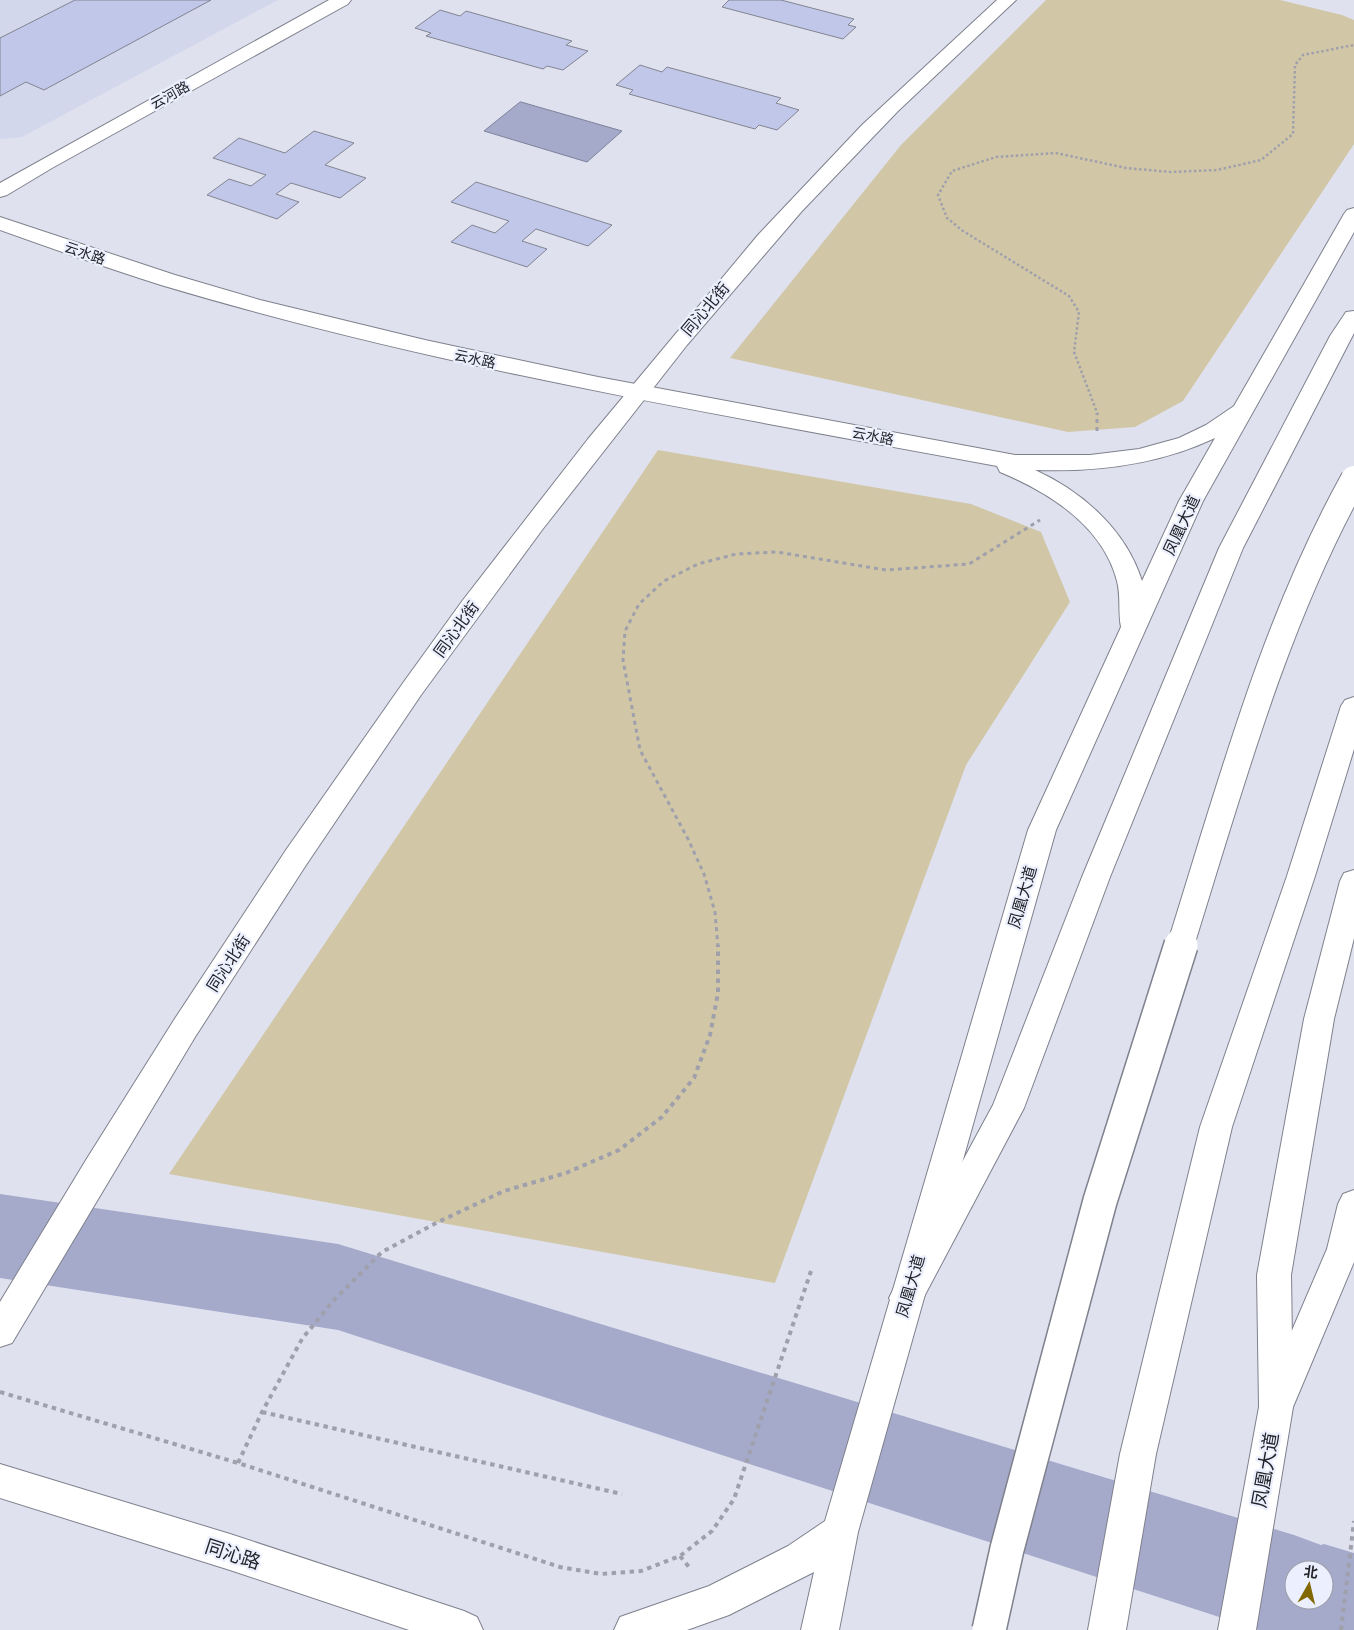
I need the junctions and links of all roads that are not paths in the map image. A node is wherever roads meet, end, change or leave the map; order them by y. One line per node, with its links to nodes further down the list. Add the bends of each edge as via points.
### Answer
1 (342, 0): 3 (main road, 云河路)
2 (1007, 0): 7 (main road, 同沁北街, via 886,111 826,172)
3 (0, 191)
4 (1354, 214): 8 (main road, 凤凰大道)
5 (0, 223): 7 (main road, 云水路, via 121,265 297,317 426,348)
6 (1354, 317): 15 (main road, via 1341,336 1231,548 1096,877 1008,1108)
7 (638, 391): 9 (main road, 云水路); 16 (main road, 同沁北街, via 471,608 372,748 252,925 132,1114)
8 (1242, 410): 9 (main road, via 1210,432 1169,449 1121,460 1069,464 1015,462); 11 (main road, 凤凰大道, via 1191,501)
9 (961, 452): 11 (main road, via 1013,469 1045,484 1078,507 1106,535 1124,565 1133,597)
10 (1354, 479): 23 (main road, bridge, via 1327,528 1270,665 1223,811 1100,1201)
11 (1132, 630): 15 (main road, 凤凰大道, via 1042,830)
12 (1354, 706): 24 (main road, via 1301,876 1216,1127 1138,1454)
13 (1354, 882): 17 (main road, via 1319,1019 1274,1275)
14 (1354, 1204): 17 (main road, 凤凰大道, via 1343,1249)
15 (906, 1298): 19 (main road, 凤凰大道)
16 (0, 1332)
17 (1276, 1406): 25 (main road, 凤凰大道)
18 (0, 1481): 20 (main road, 同沁路, via 230,1552)
19 (840, 1532): 21 (main road, via 801,1558 716,1602); 22 (main road, 凤凰大道)
20 (464, 1630)
21 (633, 1630)
22 (820, 1630)
23 (989, 1630)
24 (1108, 1630)
25 (1237, 1630)

